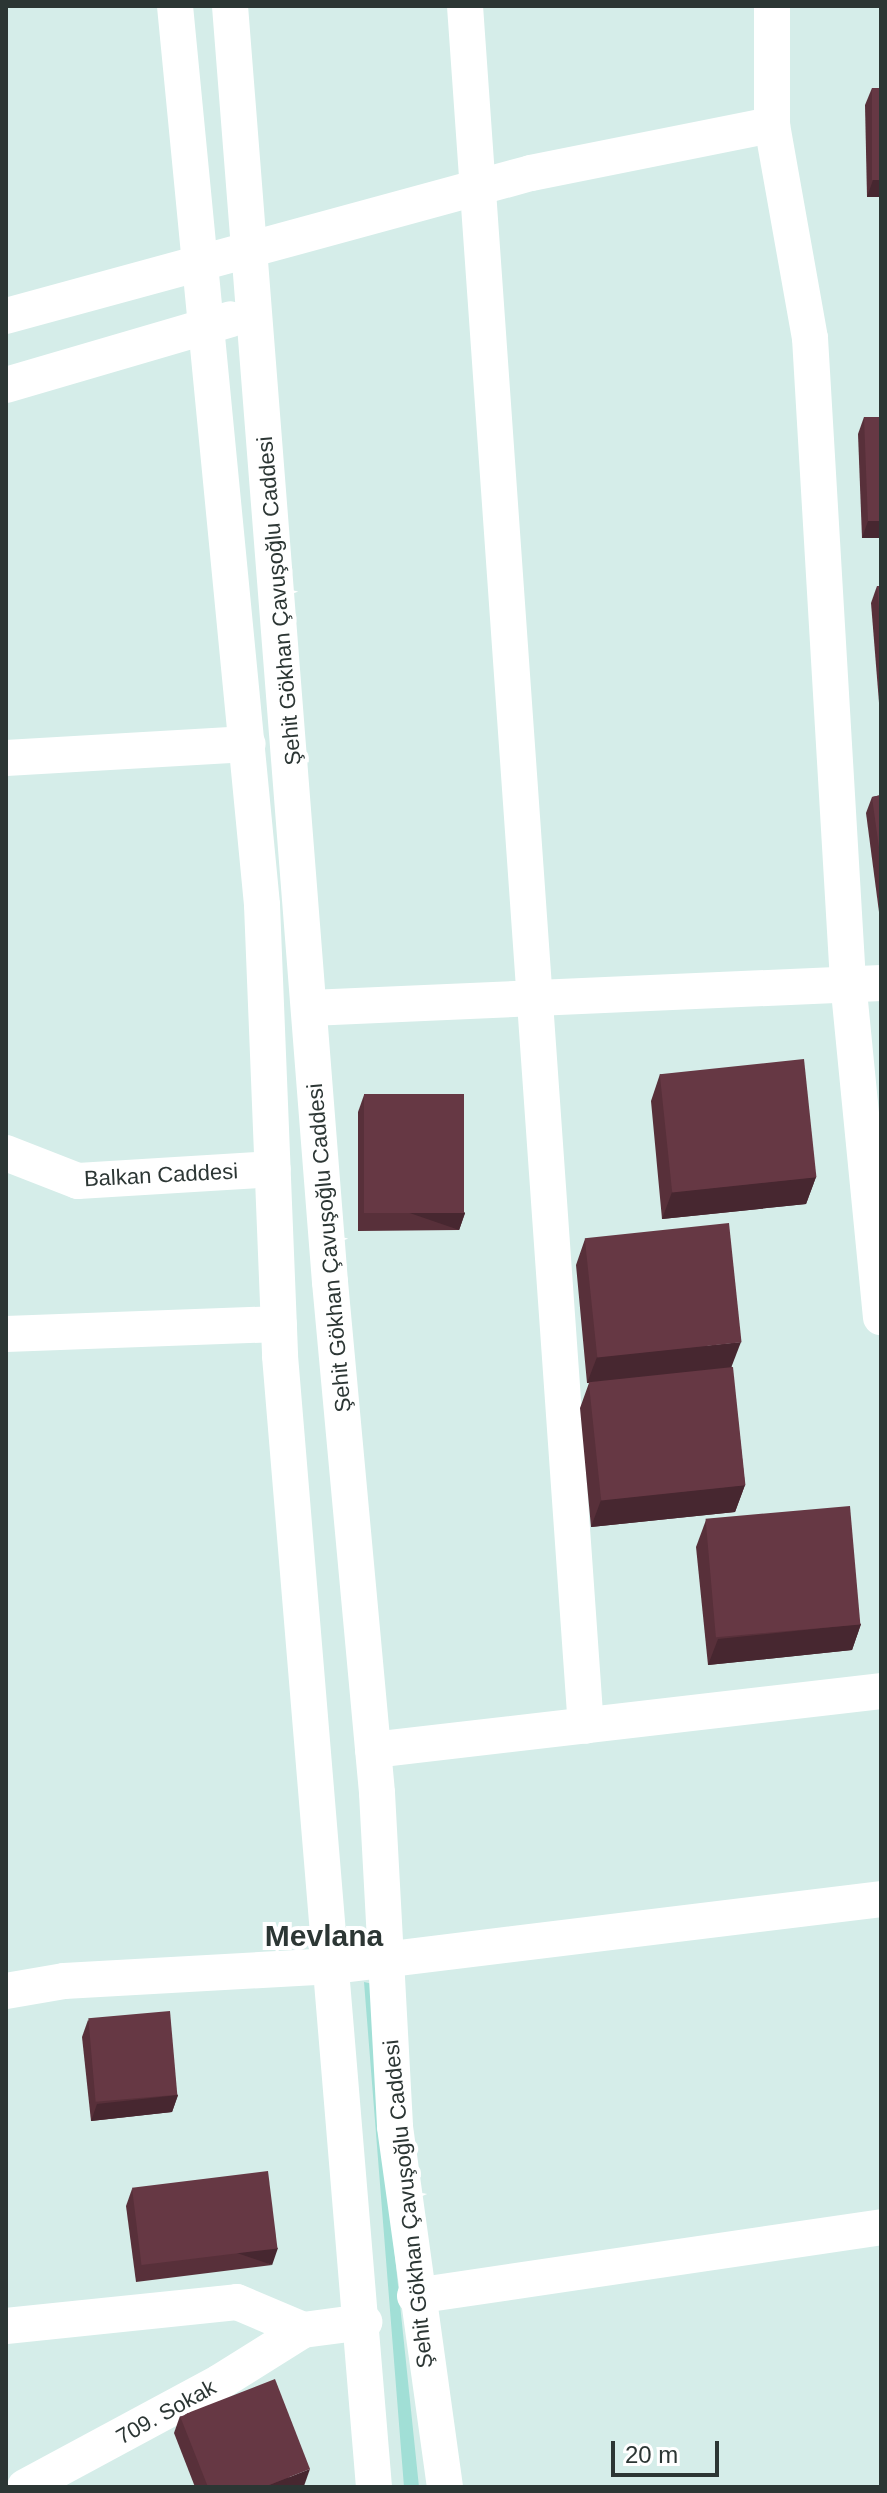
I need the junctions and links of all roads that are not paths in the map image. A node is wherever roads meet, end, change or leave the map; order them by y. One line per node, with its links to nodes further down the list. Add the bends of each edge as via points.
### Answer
1 (175, 6): 8 (street)
2 (230, 6): 7 (street, Şehit Gökhan Çavuşoğlu Caddesi)
3 (465, 6): 6 (street)
4 (772, 6): 5 (street)
5 (772, 125): 6 (street); 15 (street, via 810,338)
6 (480, 188): 7 (street); 16 (street)
7 (251, 252): 8 (street); 9 (street, Şehit Gökhan Çavuşoğlu Caddesi)
8 (201, 260): 10 (street); 11 (street)
9 (256, 313): 11 (street); 17 (street, Şehit Gökhan Çavuşoğlu Caddesi)
10 (6, 316)
11 (207, 326): 12 (street); 13 (street)
12 (6, 385)
13 (248, 744): 14 (street); 19 (street, via 262,905)
14 (6, 758)
15 (864, 982): 16 (street); 20 (street)
16 (531, 997): 17 (street); 24 (street)
17 (310, 1008): 25 (street, Şehit Gökhan Çavuşoğlu Caddesi)
18 (6, 1153): 19 (street, Balkan Caddesi, via 78,1181)
19 (273, 1169): 21 (street)
20 (881, 1317)
21 (279, 1324): 22 (street); 28 (street)
22 (6, 1334)
23 (881, 1691): 24 (street)
24 (586, 1726): 25 (street)
25 (373, 1750): 27 (street, Şehit Gökhan Çavuşoğlu Caddesi)
26 (881, 1899): 27 (street)
27 (384, 1957): 28 (street); 31 (street, Şehit Gökhan Çavuşoğlu Caddesi, via 395,2127)
28 (334, 1966): 29 (street, via 64,1981); 32 (street)
29 (6, 1991)
30 (881, 2227): 31 (street)
31 (415, 2296): 37 (street, Şehit Gökhan Çavuşoğlu Caddesi)
32 (364, 2322): 34 (street); 36 (street)
33 (6, 2326): 34 (street, via 237,2302)
34 (303, 2330): 35 (street, 709. Sokak, via 220,2382)
35 (25, 2487)
36 (374, 2487)
37 (445, 2487)

